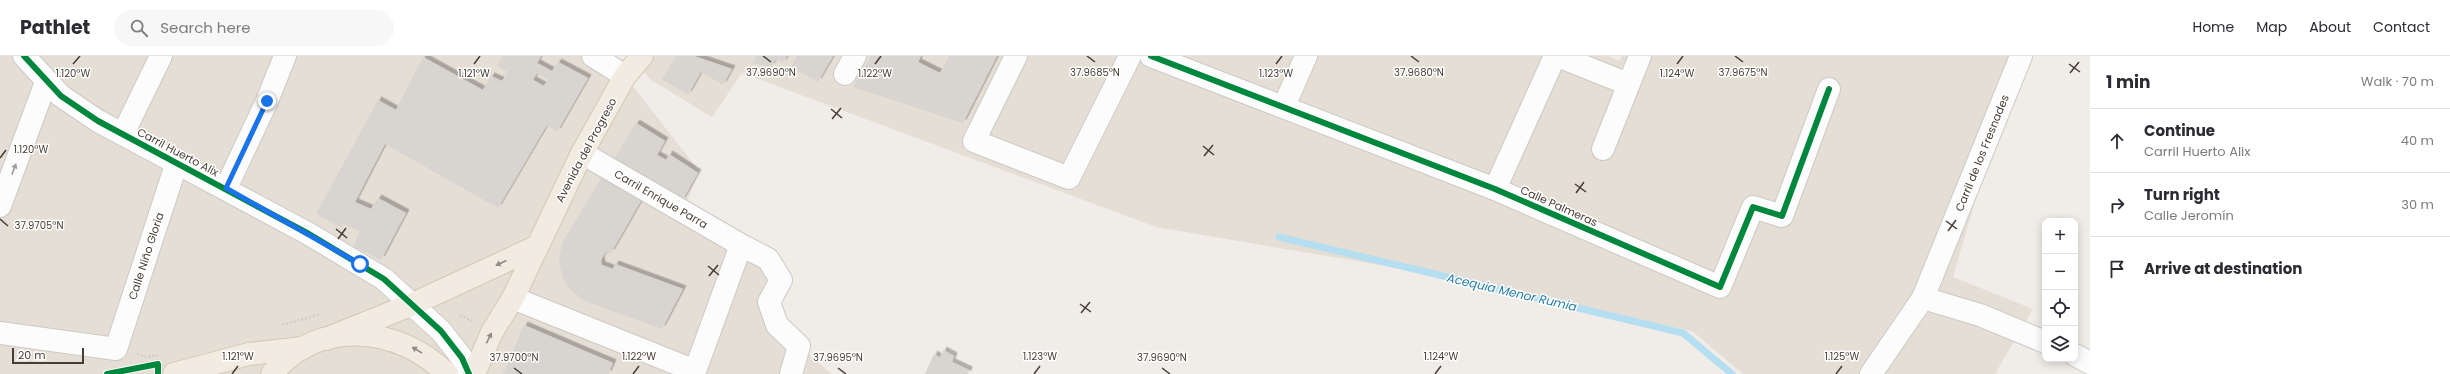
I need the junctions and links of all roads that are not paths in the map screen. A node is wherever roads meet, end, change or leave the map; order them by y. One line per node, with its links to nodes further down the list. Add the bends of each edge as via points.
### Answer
1 (24, 56): 15 (street, Carril Huerto Alix)
2 (161, 56): 19 (street)
3 (285, 56): 23 (street)
4 (594, 56): 14 (street)
5 (642, 56): 14 (main road, Avenida del Progreso)
6 (1016, 56): 7 (street, via 974,141 1068,178)
7 (1130, 56)
8 (1151, 56): 18 (street, Calle Palmeras)
9 (1306, 56): 18 (street)
10 (1555, 56): 24 (street)
11 (1558, 56): 16 (street)
12 (1640, 56): 16 (street)
13 (2021, 56): 29 (street, Carril de los Fresnades)
14 (626, 76): 21 (main road, Avenida del Progreso)
15 (46, 82): 19 (street, Carril Huerto Alix, via 76,107); 25 (street, one-way to 15)
16 (1628, 84): 20 (street)
17 (1829, 89): 24 (street, Calle Palmeras, via 1782,216 1753,207 1720,287)
18 (1284, 106): 24 (street, Calle Palmeras)
19 (123, 134): 22 (street, Carril Huerto Alix)
20 (1603, 149)
21 (582, 154): 26 (street, Carril Enrique Parra); 27 (main road, Avenida del Progreso)
22 (177, 162): 23 (street, Carril Huerto Alix); 31 (street, Calle Niño Gloria, via 116,349)
23 (226, 188): 30 (street, Carril Huerto Alix, via 366,268)
24 (1495, 189)
25 (0, 206)
26 (738, 243): 28 (street, via 695,371); 42 (street, Carril Enrique Parra, via 768,259 781,280 769,302 777,325 799,346)
27 (536, 247): 28 (main road, Avenida del Progreso); 30 (main road, one-way to 30)
28 (513, 298): 41 (main road, Avenida del Progreso, one-way to 28, via 492,332)
29 (1923, 298): 33 (street, via 1980,316); 43 (street, Carril de los Fresnades)
30 (413, 304): 32 (main road); 40 (street, Carril Huerto Alix, via 455,348)
31 (0, 333)
32 (326, 339): 34 (main road); 39 (main road, one-way to 32, via 431,358 392,338 348,335)
33 (2042, 341)
34 (304, 348): 37 (main road, via 249,354); 38 (main road)
35 (2078, 357): 36 (street)
36 (2090, 363)
37 (174, 374)
38 (272, 374)
39 (447, 374)
40 (469, 374)
41 (474, 374)
42 (791, 374)
43 (1871, 374)

